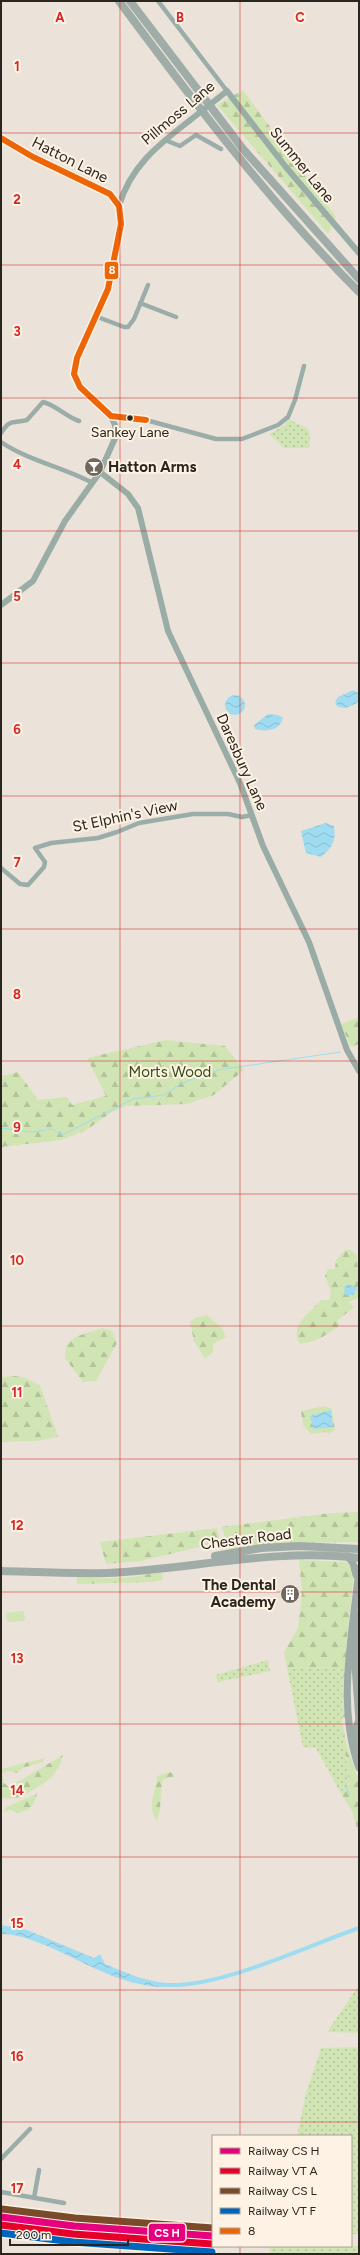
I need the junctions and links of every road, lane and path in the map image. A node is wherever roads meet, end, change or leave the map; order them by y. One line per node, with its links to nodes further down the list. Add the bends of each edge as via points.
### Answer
1 (119, 1): 14 (highway, via 242,161)
2 (130, 1): 12 (highway, via 244,149)
3 (158, 1): 4 (street, Pillmoss Lane)
4 (227, 91): 6 (main road, Pillmoss Lane, bridge); 11 (main road, Summer Lane, via 285,166)
5 (1, 138): 9 (main road, Hatton Lane, via 33,157)
6 (165, 140): 7 (street, via 180,146 196,135); 8 (main road, Pillmoss Lane, via 138,166)
7 (221, 149)
8 (125, 189): 9 (main road); 10 (main road, Pillmoss Lane)
9 (110, 194): 10 (main road, Hatton Lane)
10 (119, 206): 16 (main road, via 121,224 108,289)
11 (359, 252)
12 (359, 279)
13 (148, 285): 15 (street)
14 (359, 292)
15 (140, 303): 16 (street, via 134,319 128,326 124,327); 17 (street)
16 (96, 316): 19 (main road, via 77,358 74,374 80,387)
17 (176, 317)
18 (304, 366): 20 (street, via 296,400 288,417 278,425 242,438 216,439 146,420)
19 (111, 416): 20 (street); 22 (main road)
20 (122, 417): 22 (street)
21 (79, 421): 23 (street, via 67,417 43,402 27,420 12,421)
22 (116, 430): 25 (main road, via 114,442)
23 (1, 433)
24 (1, 442): 26 (street, via 26,457 54,465)
25 (100, 472): 26 (main road); 28 (main road, Daresbury Lane, via 128,494 138,508 168,631 232,764)
26 (93, 483): 27 (main road, via 65,521 33,581)
27 (1, 605)
28 (252, 815): 29 (street, St Elphin's View, via 242,817 228,814 193,814 139,823 98,838 51,843 35,848 45,862 44,867 28,885 20,884); 30 (main road, Daresbury Lane, via 269,859 309,942 347,1050)
29 (1, 868)
30 (359, 1071)
31 (325, 1548): 32 (highway, Chester Road, via 336,1546); 33 (main road); 36 (highway, Chester Road, via 261,1548)
32 (359, 1549)
33 (359, 1552)
34 (347, 1556): 35 (highway, Chester Road); 36 (highway, Chester Road, via 265,1555); 39 (main road, via 354,1565)
35 (359, 1558)
36 (162, 1567): 38 (highway, Chester Road, via 108,1573)
37 (359, 1568): 39 (main road)
38 (1, 1571)
39 (358, 1583): 42 (main road, via 349,1660)
40 (359, 1614): 41 (main road, via 355,1666)
41 (358, 1701): 43 (main road)
42 (349, 1714): 43 (main road); 45 (main road, via 351,1737)
43 (358, 1721): 44 (main road, via 355,1728)
44 (359, 1751)
45 (359, 1768)
46 (30, 2129): 47 (street)
47 (1, 2159)
48 (39, 2170): 50 (street)
49 (1, 2192): 50 (street)
50 (34, 2198): 51 (street)
51 (64, 2203)

